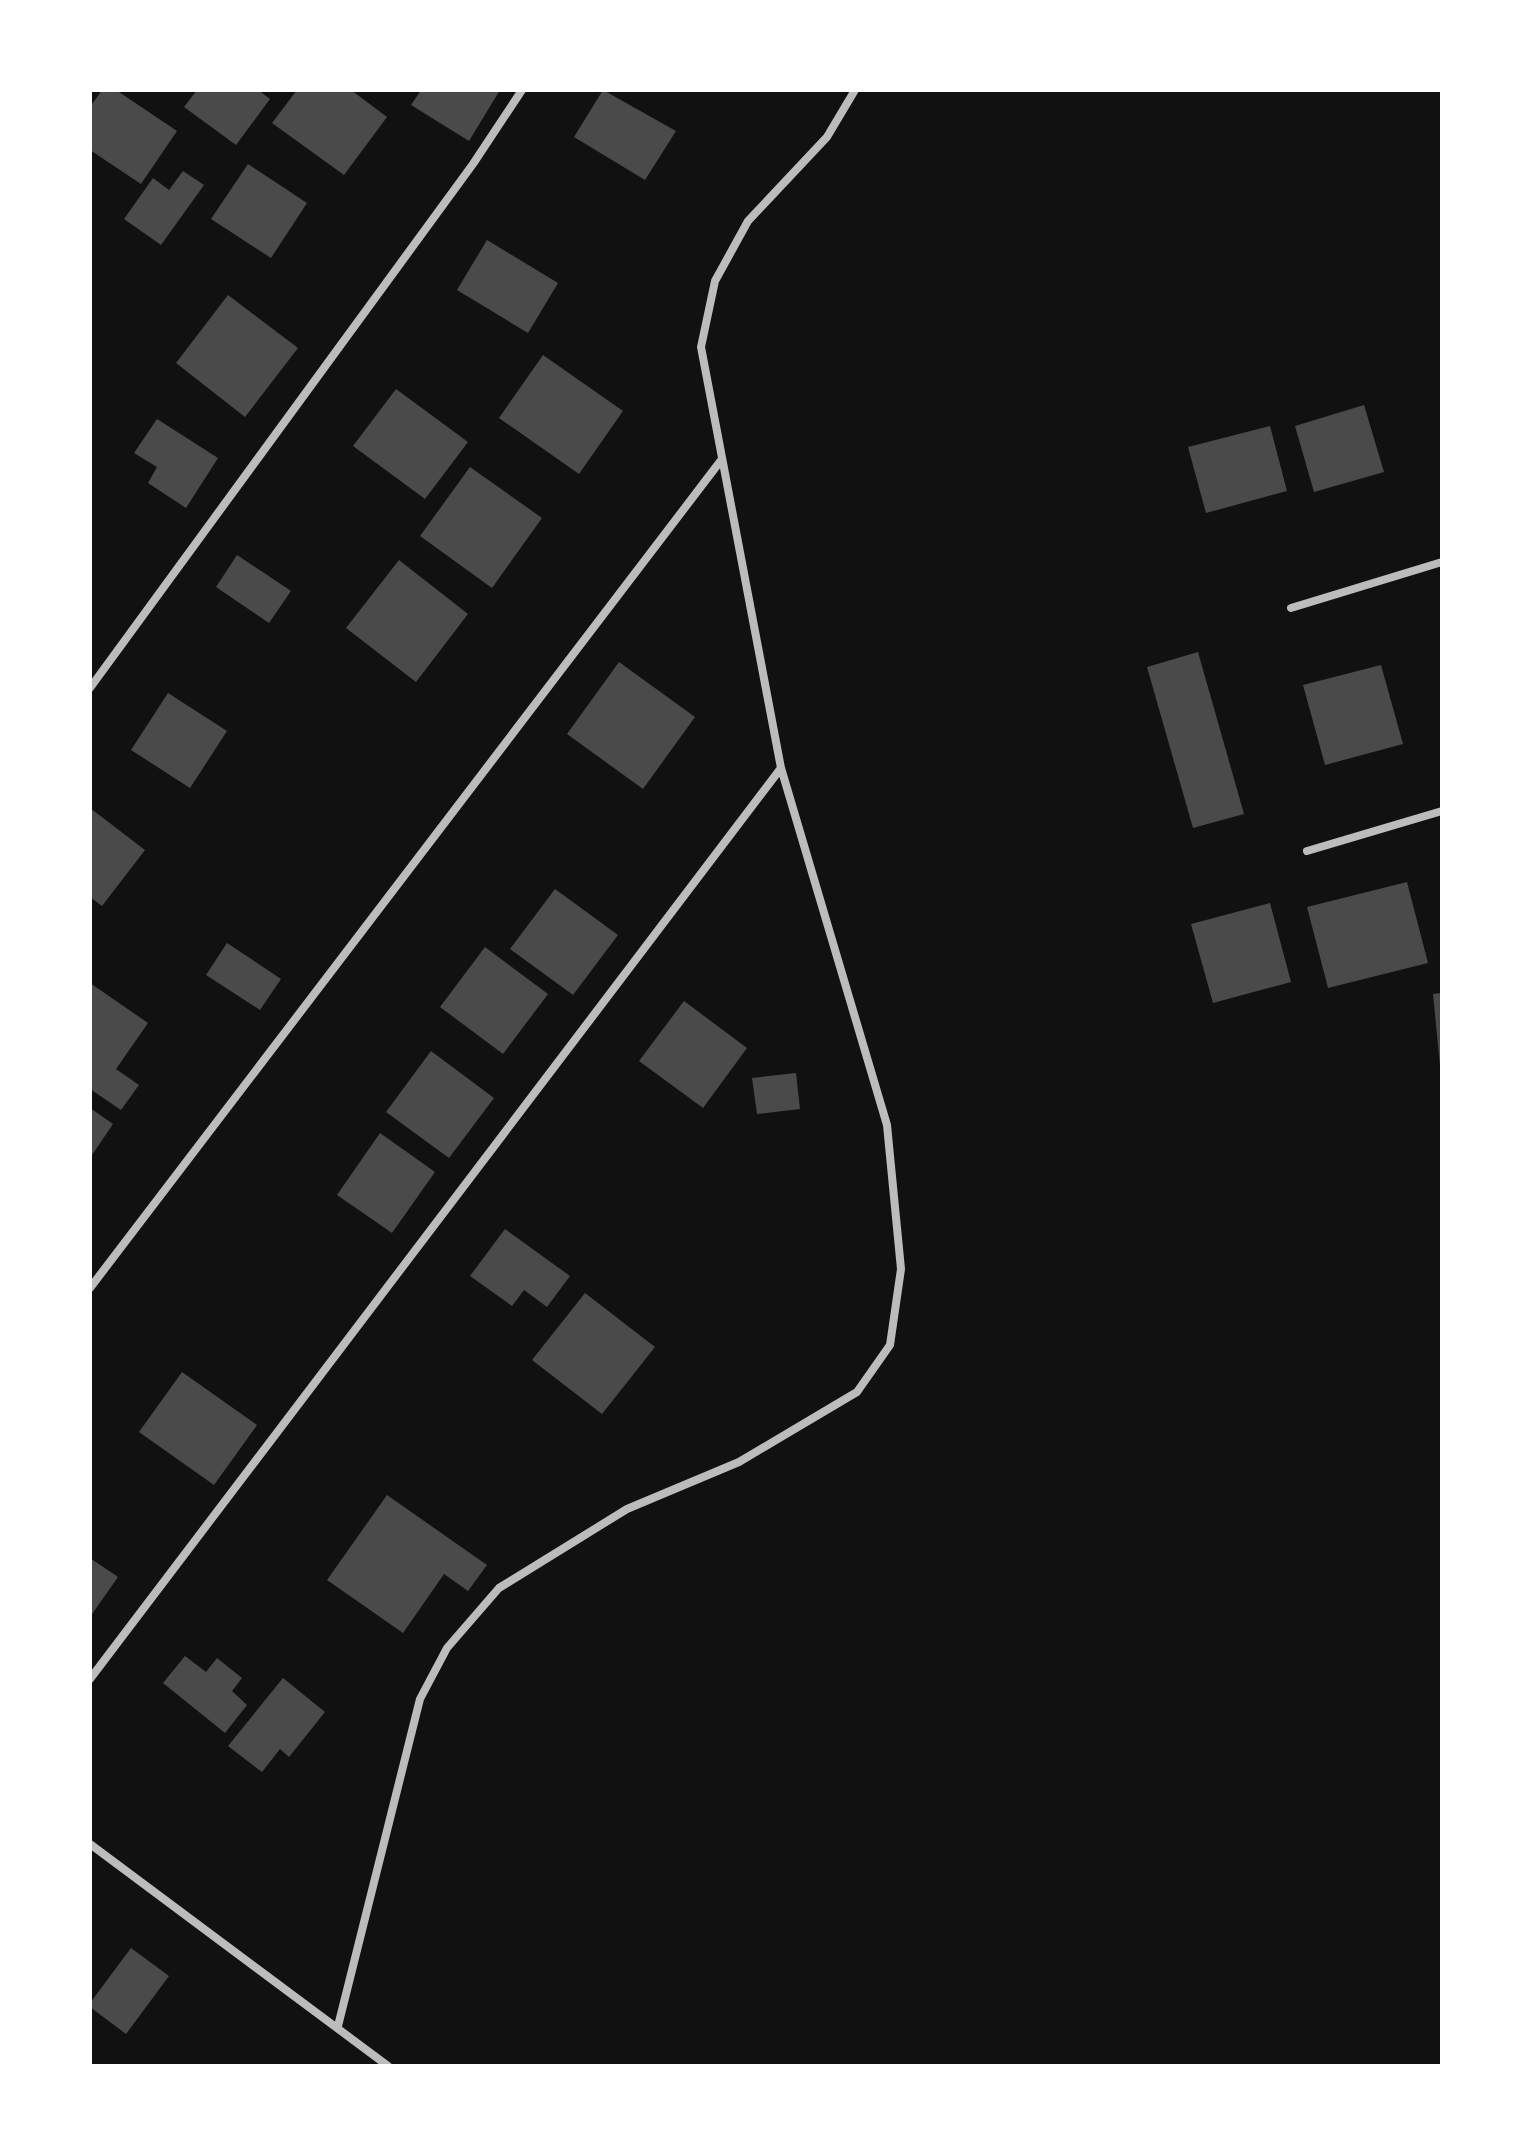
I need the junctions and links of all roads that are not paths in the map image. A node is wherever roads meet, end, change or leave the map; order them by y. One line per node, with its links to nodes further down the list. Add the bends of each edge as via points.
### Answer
1 (522, 90): 6 (street)
2 (855, 90): 3 (street, via 827,137 748,221 715,281 701,347)
3 (722, 459): 7 (street); 10 (street)
4 (1442, 562): 5 (street)
5 (1291, 608)
6 (90, 688)
7 (781, 768): 11 (street); 13 (street, via 887,1125 901,1269 890,1345 857,1392 739,1462 627,1509 499,1588 447,1648 420,1699)
8 (1442, 811): 9 (street)
9 (1307, 851)
10 (90, 1288)
11 (90, 1679)
12 (90, 1844): 13 (street)
13 (338, 2026): 14 (street)
14 (388, 2066)

